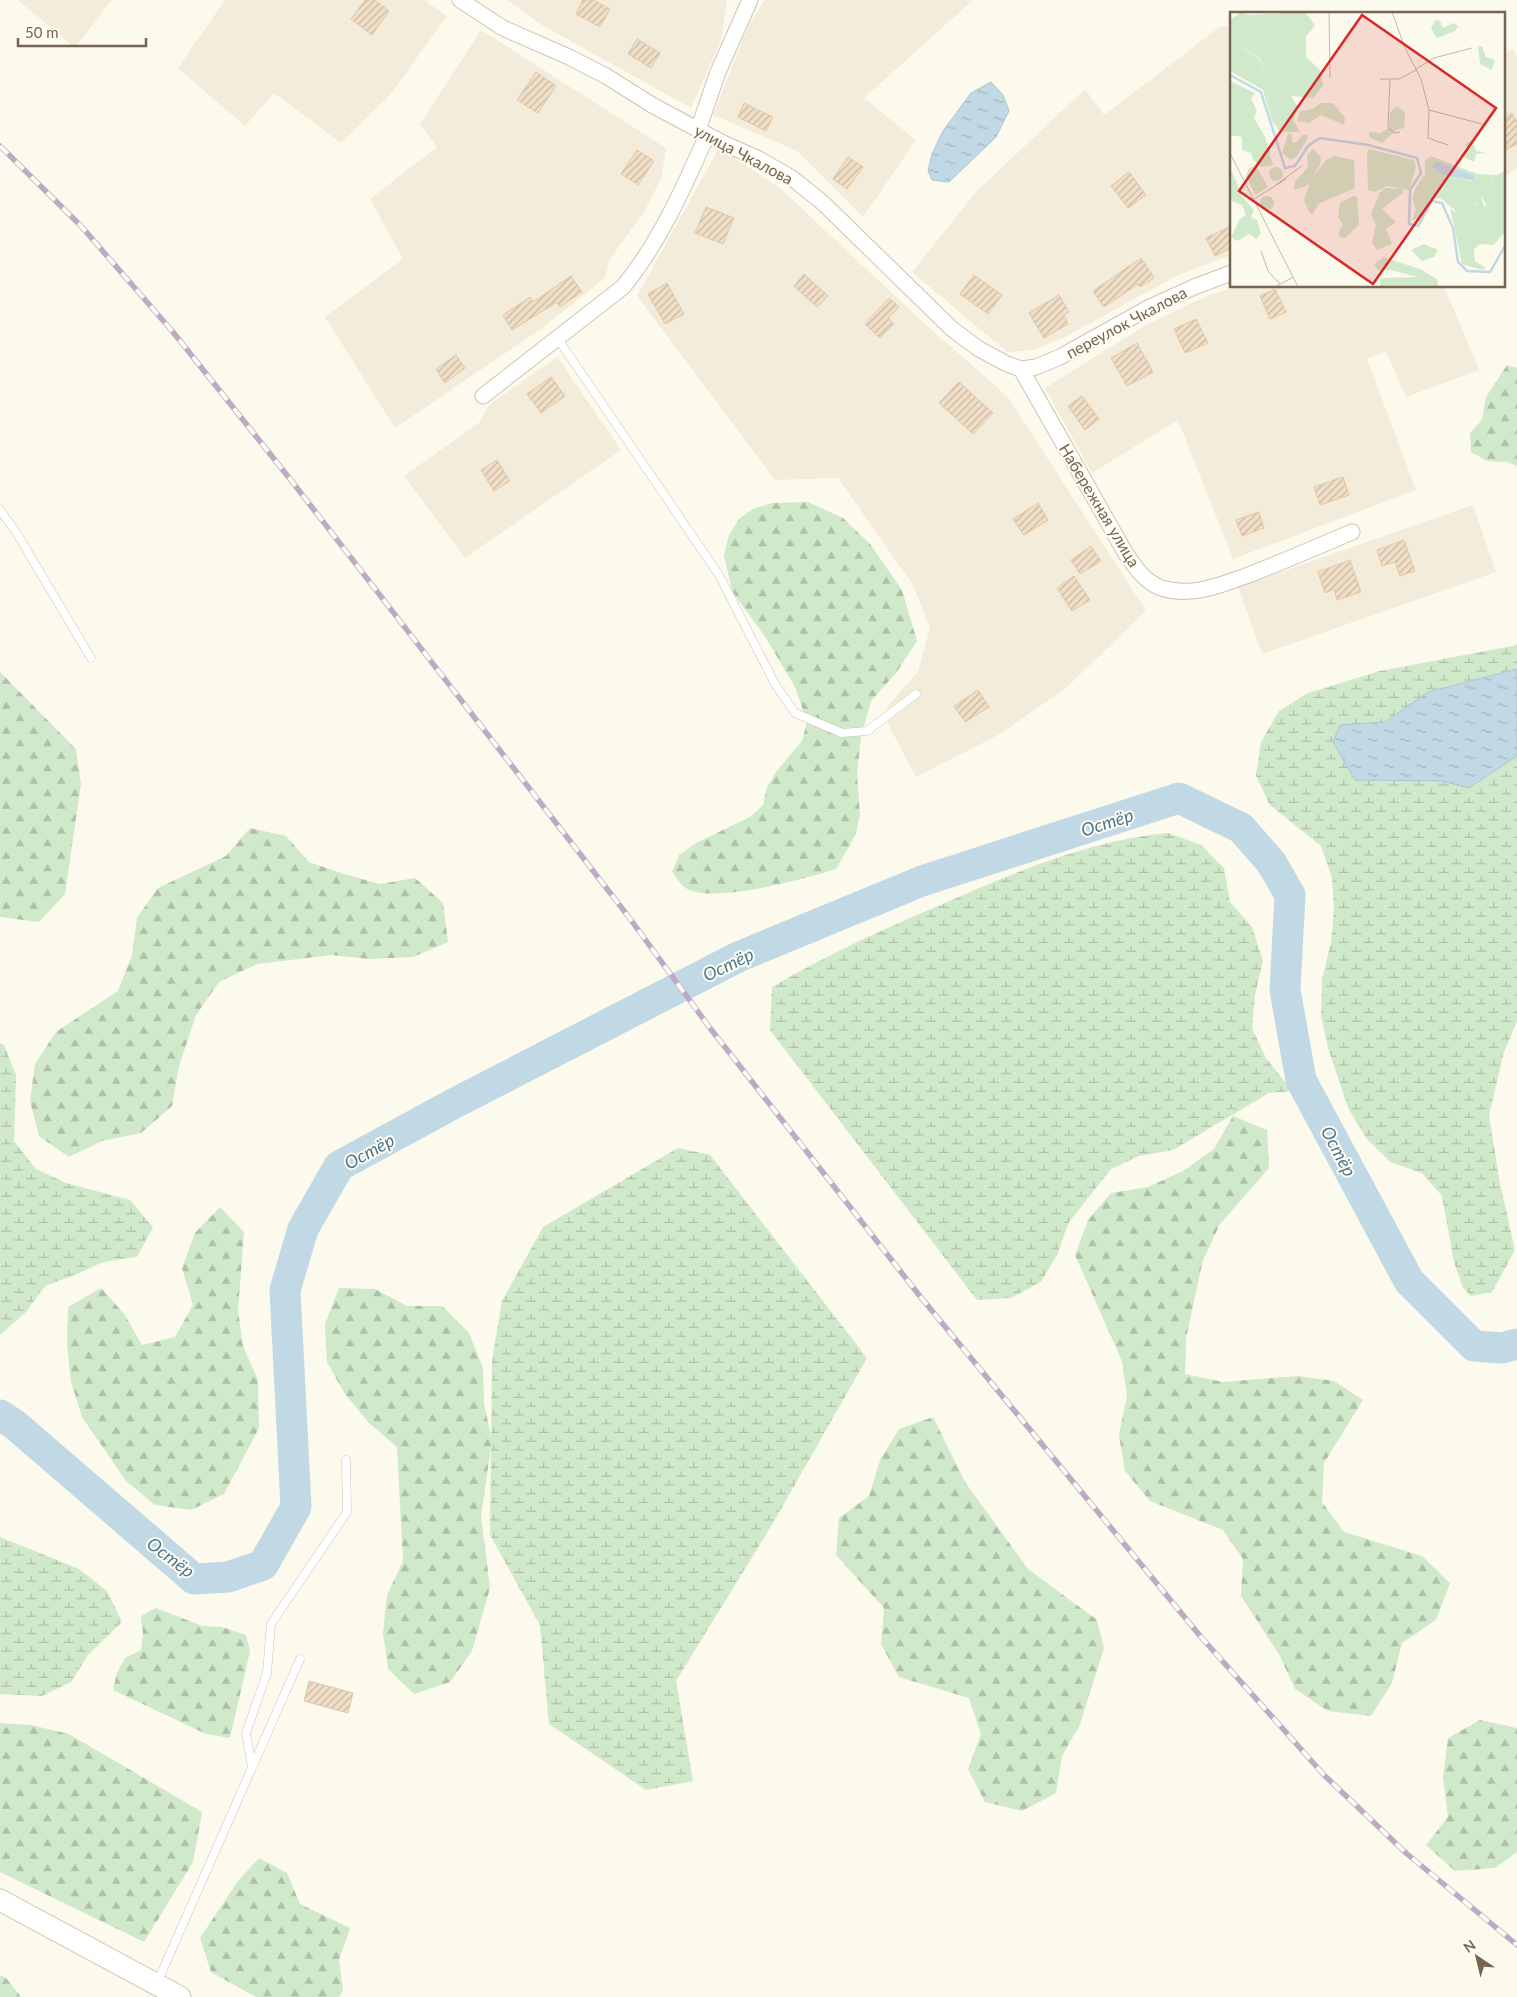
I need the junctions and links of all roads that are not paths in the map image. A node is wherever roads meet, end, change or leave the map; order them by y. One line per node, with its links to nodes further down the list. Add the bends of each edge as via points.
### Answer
1 (460, 0): 3 (street, улица Чкалова, via 503,28 606,76)
2 (750, 0): 3 (street, via 718,72)
3 (702, 132): 5 (street, via 683,188 642,264 623,287); 6 (street, улица Чкалова, via 792,178 823,203 952,329 979,349)
4 (1230, 273): 6 (street, переулок Чкалова, via 1150,308 1060,357)
5 (558, 339): 7 (street); 11 (lane, via 719,575 775,684 795,713 842,733 867,731)
6 (1021, 369): 9 (street, Набережная улица, via 1126,554 1135,568 1160,588 1178,592 1219,586)
7 (483, 396)
8 (0, 510): 10 (lane)
9 (1352, 532)
10 (91, 658)
11 (916, 694)
12 (346, 1460): 14 (lane, via 347,1512 271,1624 267,1673 246,1733)
13 (300, 1659): 14 (lane)
14 (252, 1767): 16 (lane)
15 (0, 1900): 16 (main road)
16 (156, 1984): 17 (main road)
17 (180, 1997)

